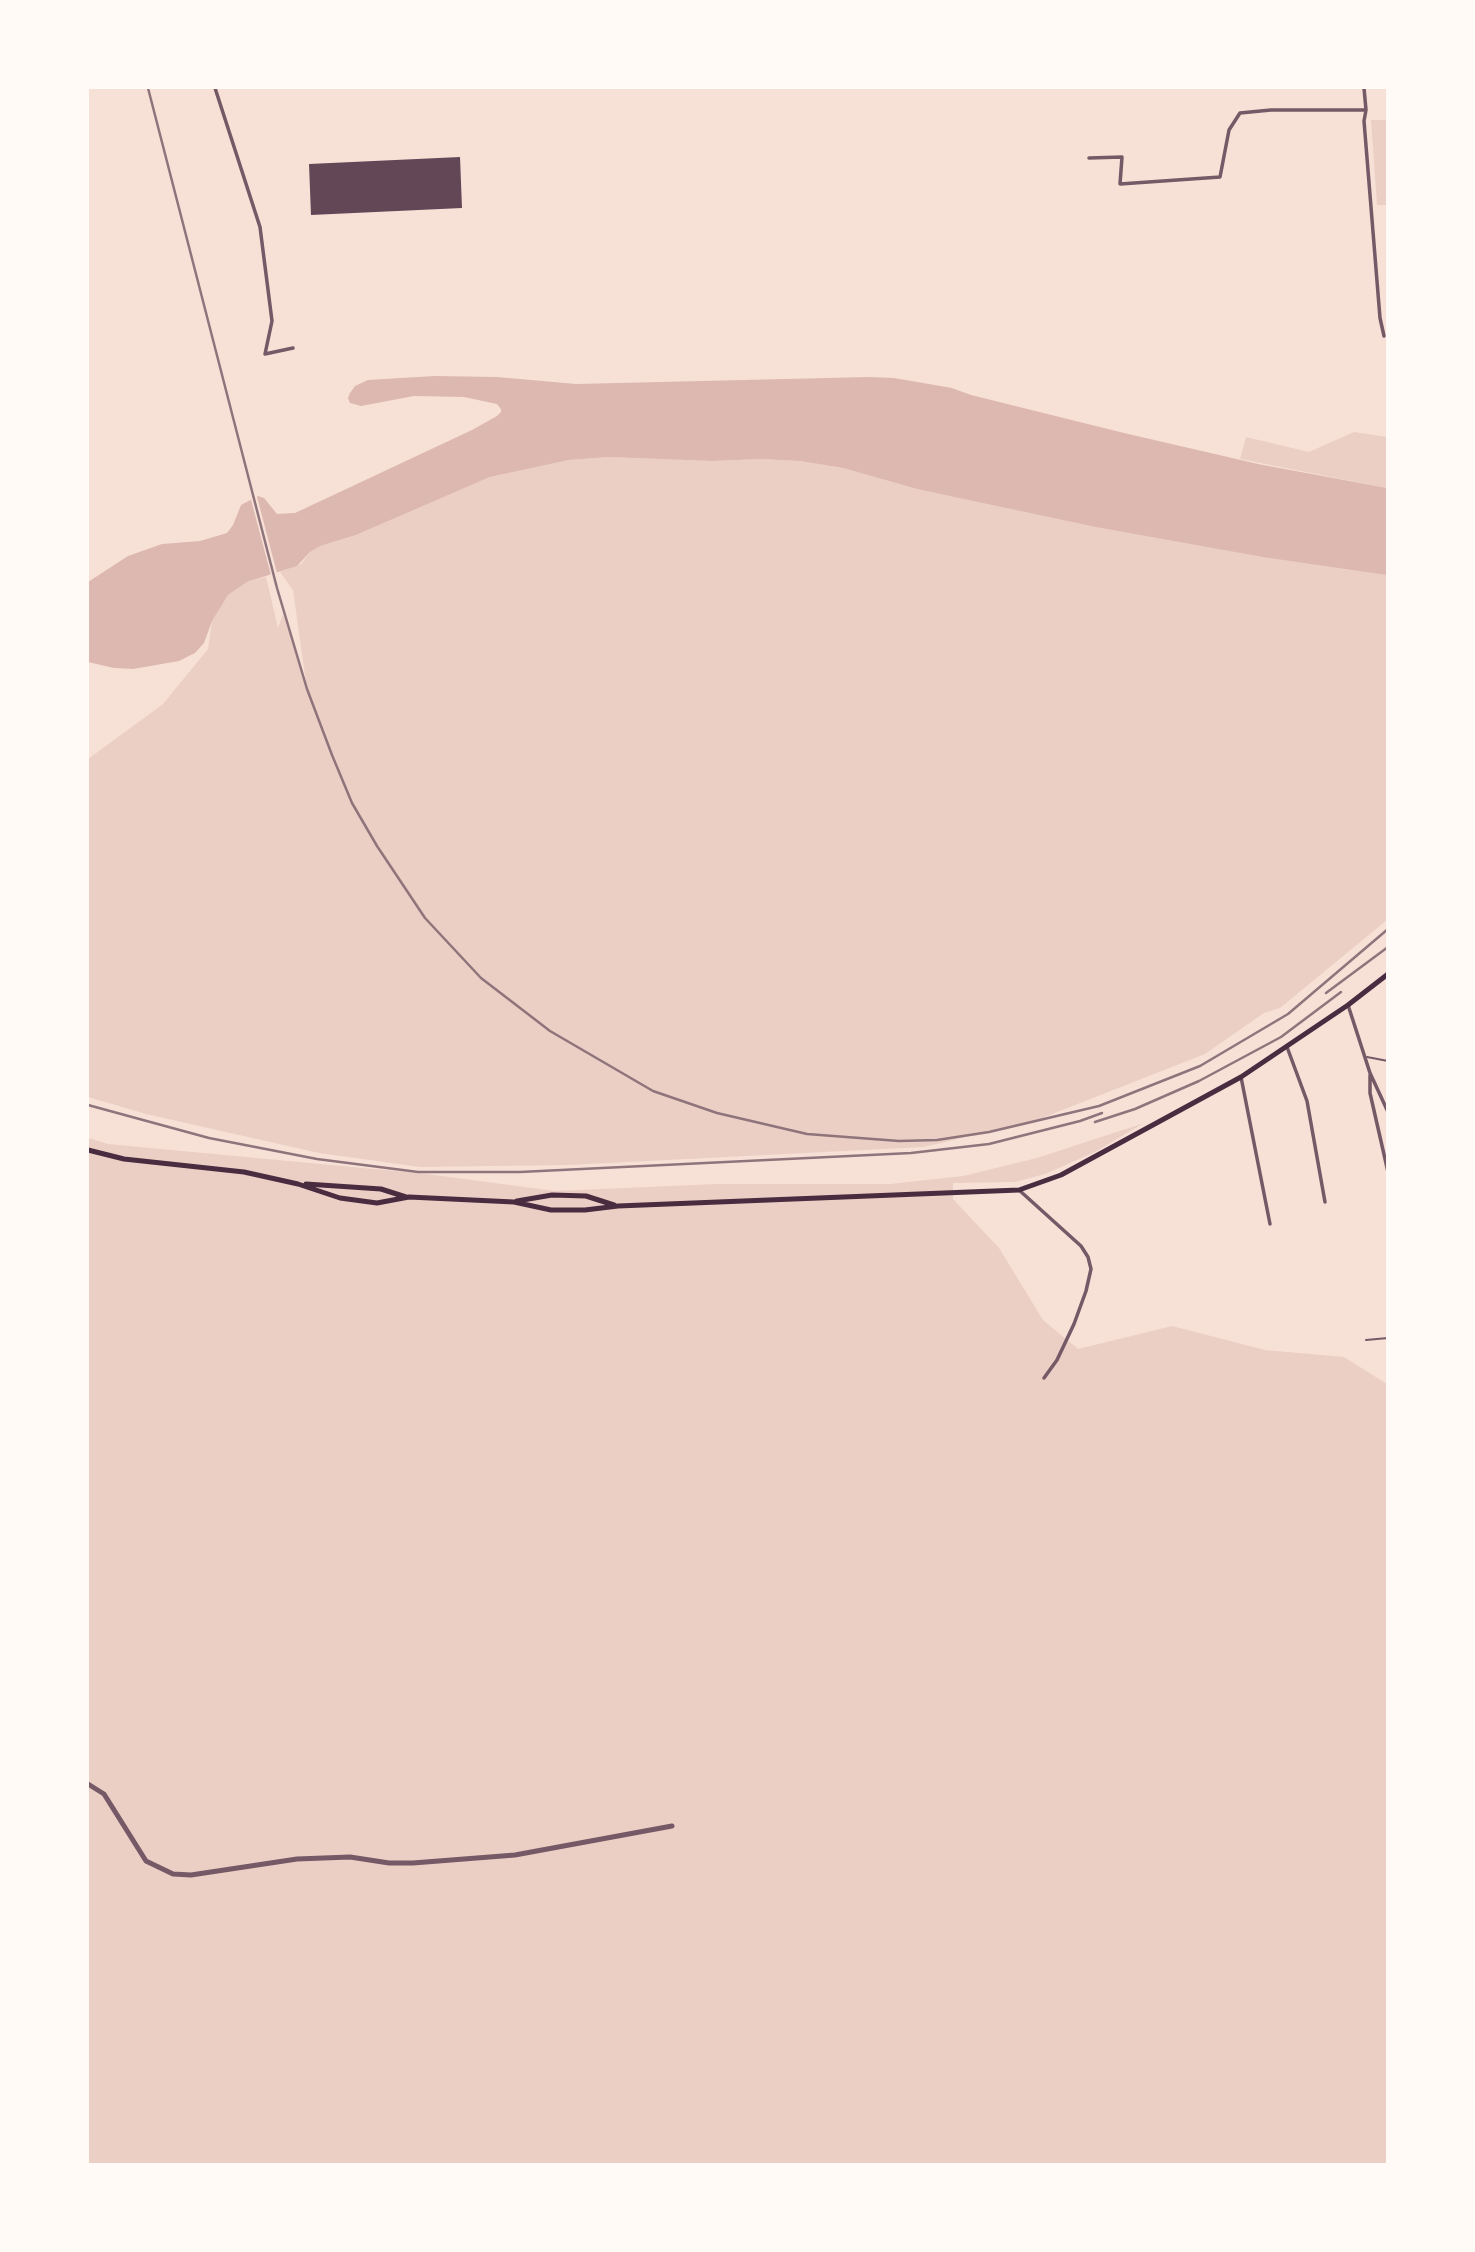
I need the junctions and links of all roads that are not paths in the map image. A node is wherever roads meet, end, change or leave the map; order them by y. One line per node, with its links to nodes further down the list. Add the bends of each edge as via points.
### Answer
1 (215, 88): 6 (street, via 260,227 272,321 265,354)
2 (1364, 88): 3 (street)
3 (1366, 110): 4 (street, via 1240,113 1229,130 1220,177 1120,184 1122,157); 5 (street)
4 (1089, 158)
5 (1384, 336)
6 (293, 348)
7 (1388, 974): 8 (main road)
8 (1348, 1005): 9 (main road); 10 (street)
9 (1287, 1047): 13 (main road); 21 (street, via 1307,1101)
10 (1366, 1057): 11 (lane); 12 (street)
11 (1388, 1061)
12 (1370, 1073): 14 (street); 16 (street, via 1370,1093)
13 (1241, 1077): 18 (main road, via 1061,1175); 23 (street)
14 (1388, 1112)
15 (88, 1150): 17 (main road)
16 (1388, 1172)
17 (298, 1184): 19 (main road, via 381,1189); 19 (main road, via 340,1198 377,1203)
18 (1019, 1190): 22 (main road); 26 (street, via 1081,1246 1091,1269 1074,1324)
19 (409, 1198): 20 (main road)
20 (514, 1202): 22 (main road, via 551,1210); 22 (main road, via 552,1195 586,1196)
21 (1325, 1202)
22 (618, 1206)
23 (1270, 1224)
24 (1388, 1338): 25 (lane)
25 (1366, 1340)
26 (1044, 1378)
27 (88, 1784): 28 (street, via 104,1794 146,1861 173,1874 297,1858 350,1857 389,1863 487,1858)
28 (672, 1826)

